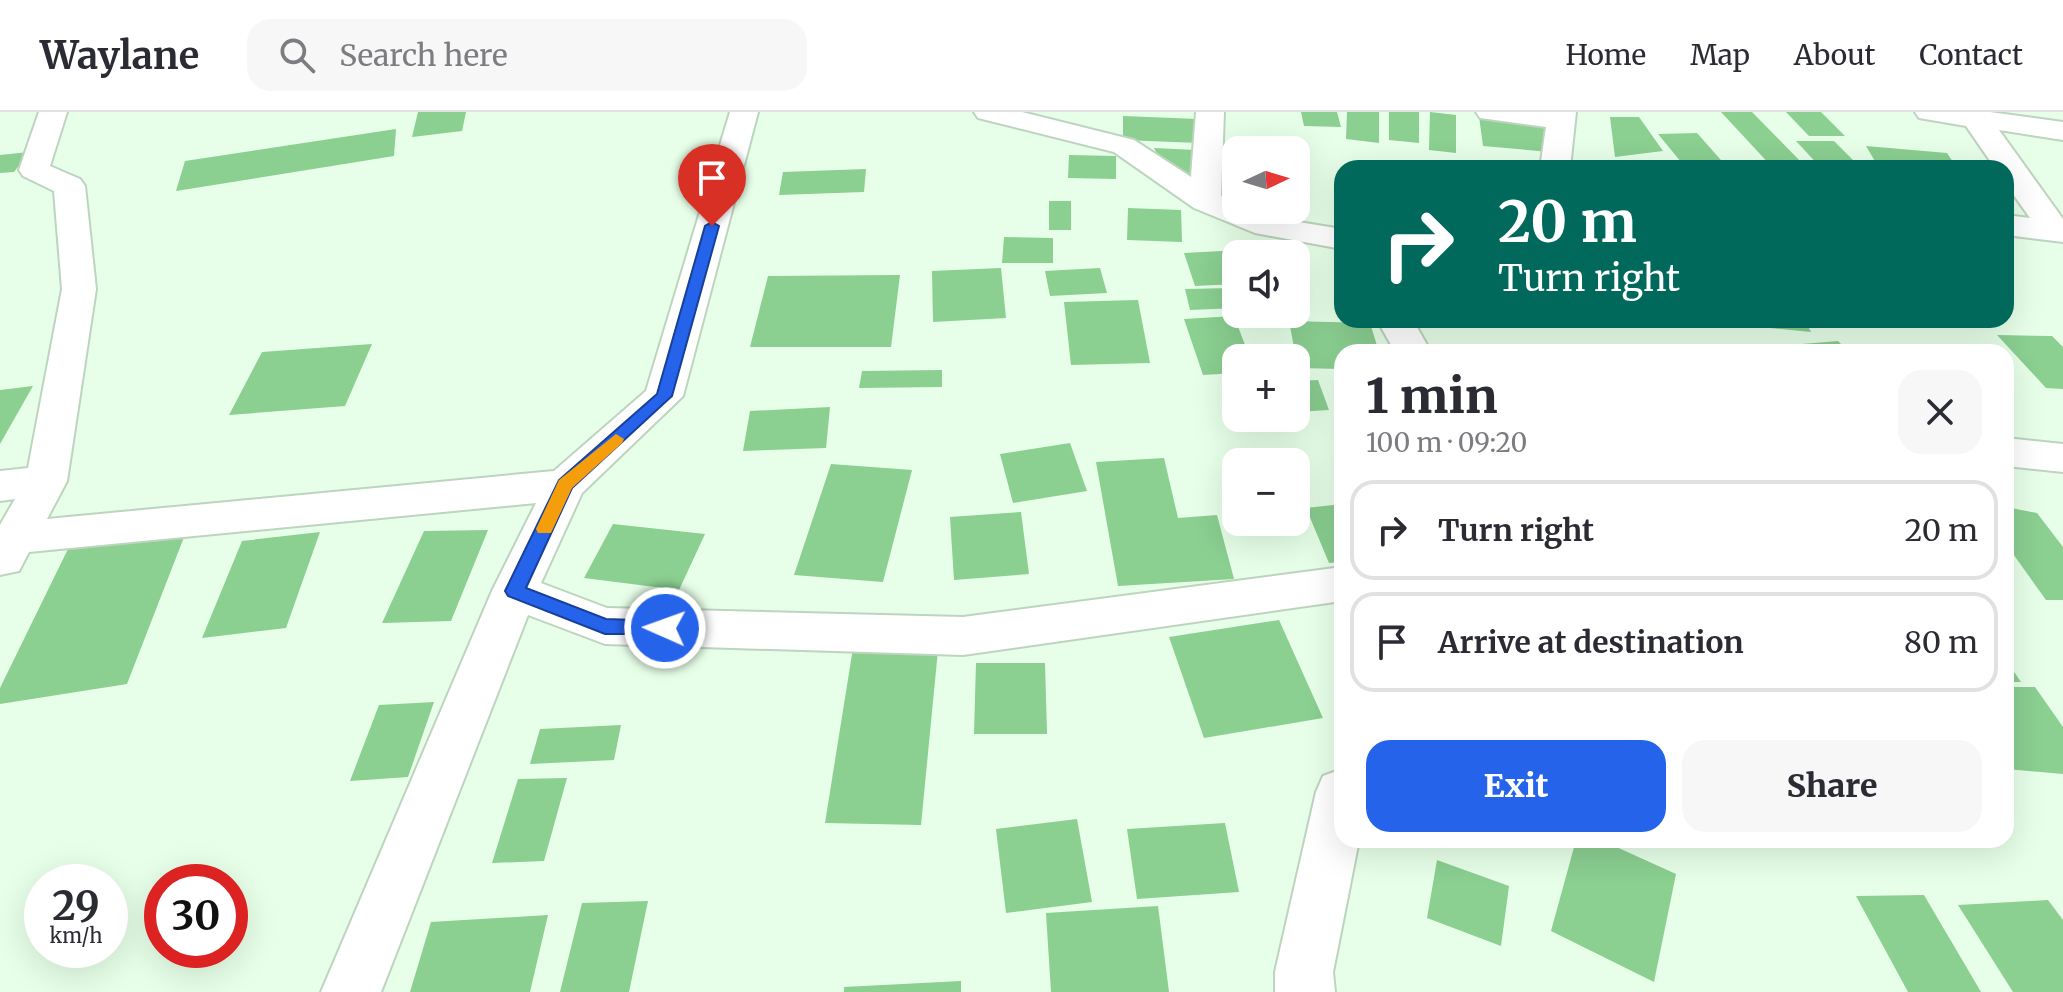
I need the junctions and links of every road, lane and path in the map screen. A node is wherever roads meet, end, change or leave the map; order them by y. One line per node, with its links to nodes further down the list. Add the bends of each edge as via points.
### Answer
1 (53, 112): 19 (street, via 34,170 69,186 79,289)
2 (744, 112): 20 (street, via 664,396)
3 (988, 112): 13 (street, via 1124,146)
4 (1210, 112): 13 (street)
5 (1490, 112): 7 (street)
6 (1929, 112): 8 (street)
7 (1561, 116): 10 (street)
8 (1975, 118): 9 (street); 11 (street)
9 (2063, 131)
10 (1556, 160)
11 (2006, 160)
12 (2014, 171): 15 (street)
13 (1205, 201): 16 (street, via 1266,226)
14 (2014, 226): 15 (street)
15 (2059, 232)
16 (1334, 238)
17 (2014, 453): 18 (street)
18 (2063, 458)
19 (46, 481): 21 (street); 22 (street)
20 (565, 485): 22 (street); 24 (street)
21 (0, 486)
22 (7, 552)
23 (1334, 585): 24 (street, via 963,636 605,626)
24 (515, 591): 26 (street)
25 (1334, 830): 27 (street, via 1304,972)
26 (351, 992)
27 (1305, 992)

